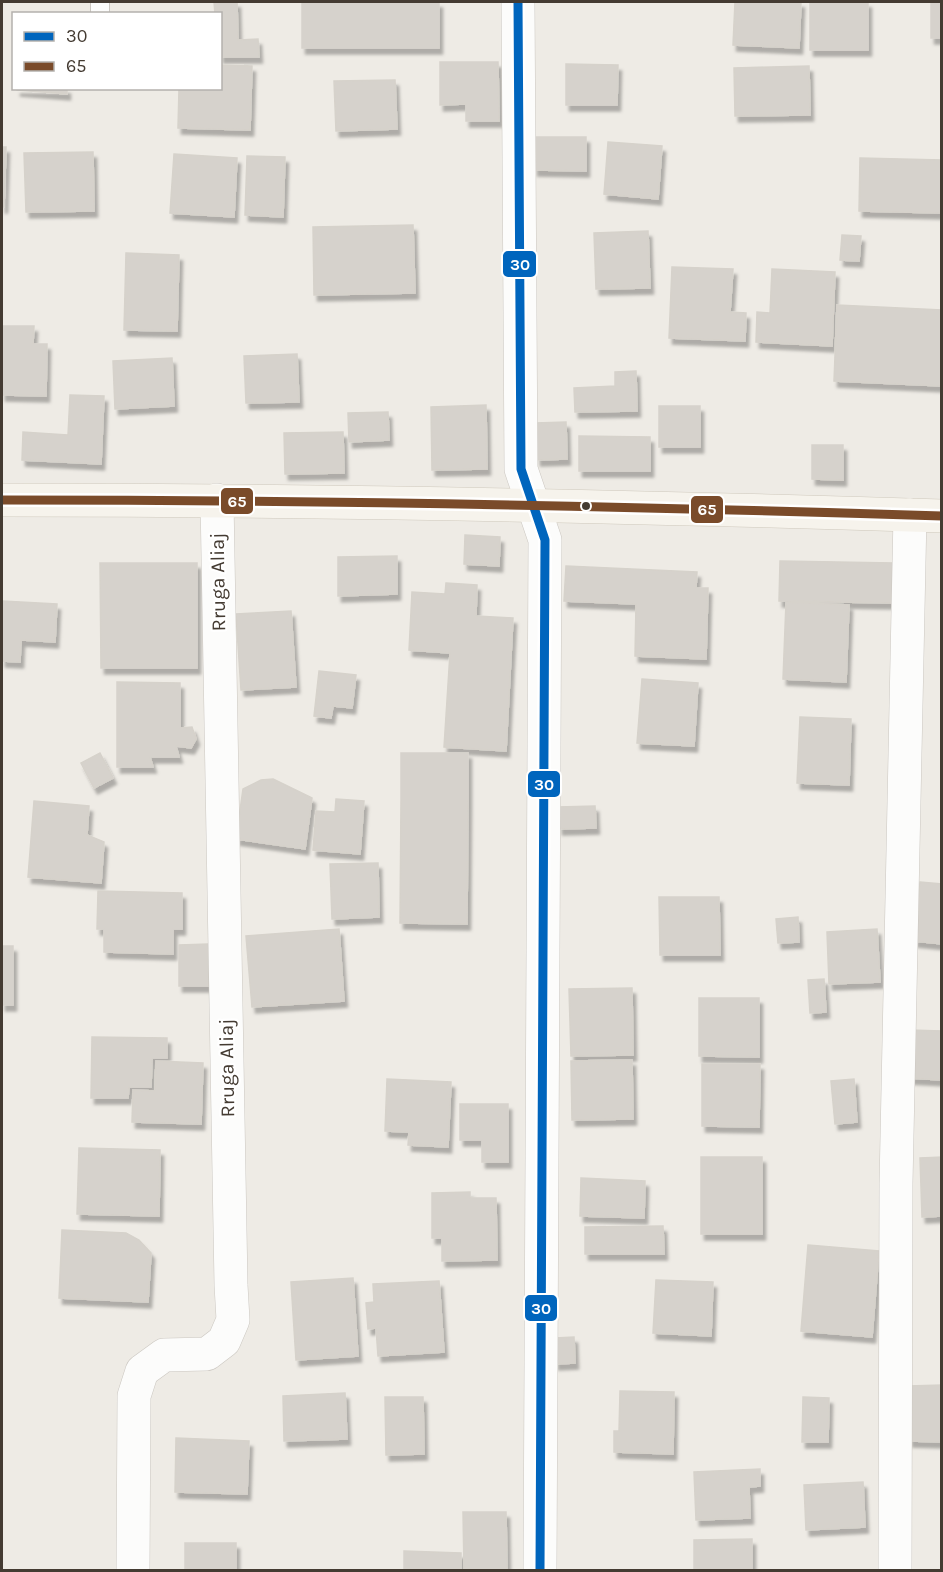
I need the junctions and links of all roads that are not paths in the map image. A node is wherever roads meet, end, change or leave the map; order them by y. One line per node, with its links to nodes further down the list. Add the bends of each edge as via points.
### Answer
1 (518, 2): 4 (street, via 521,469)
2 (2, 500): 3 (main road)
3 (217, 500): 4 (main road); 6 (street, Rruga Aliaj, via 233,1320 224,1341 207,1354 164,1356 142,1371 134,1396)
4 (534, 505): 5 (main road); 7 (street, via 545,540)
5 (926, 515): 8 (street, via 896,1184)
6 (133, 1570)
7 (540, 1570)
8 (895, 1570)

